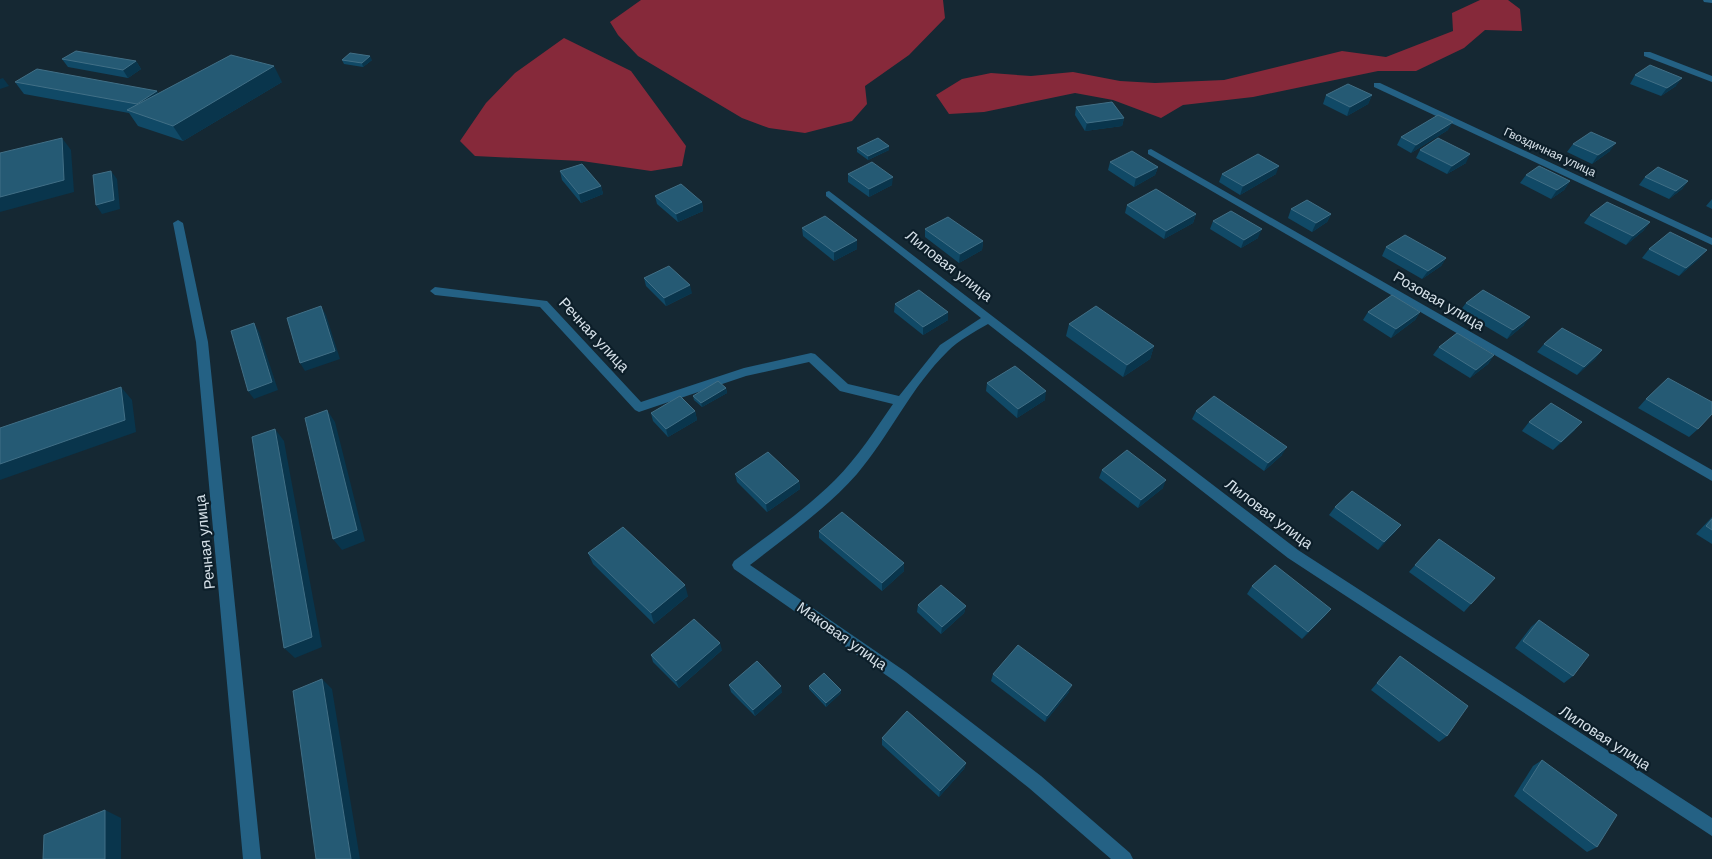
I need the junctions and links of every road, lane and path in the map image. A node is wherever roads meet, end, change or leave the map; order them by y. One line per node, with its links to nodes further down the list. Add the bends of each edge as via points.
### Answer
1 (1707, 0): 2 (street)
2 (1712, 1)
3 (1647, 54): 4 (street)
4 (1712, 78)
5 (1378, 84): 9 (street, Гвоздичная улица)
6 (1151, 152): 13 (street, Розовая улица)
7 (829, 194): 11 (street, Лиловая улица)
8 (178, 223): 15 (street, Речная улица, via 202,342)
9 (1712, 242)
10 (435, 291): 12 (street, Речная улица, via 543,304 639,407 756,367 811,357 844,388)
11 (989, 318): 12 (street, Маковая улица, via 940,351); 14 (street, Лиловая улица, via 1293,554)
12 (901, 400): 16 (street, Маковая улица, via 890,421 852,471 820,502 739,565 901,677 1035,782)
13 (1712, 476)
14 (1712, 828)
15 (252, 859)
16 (1124, 859)

